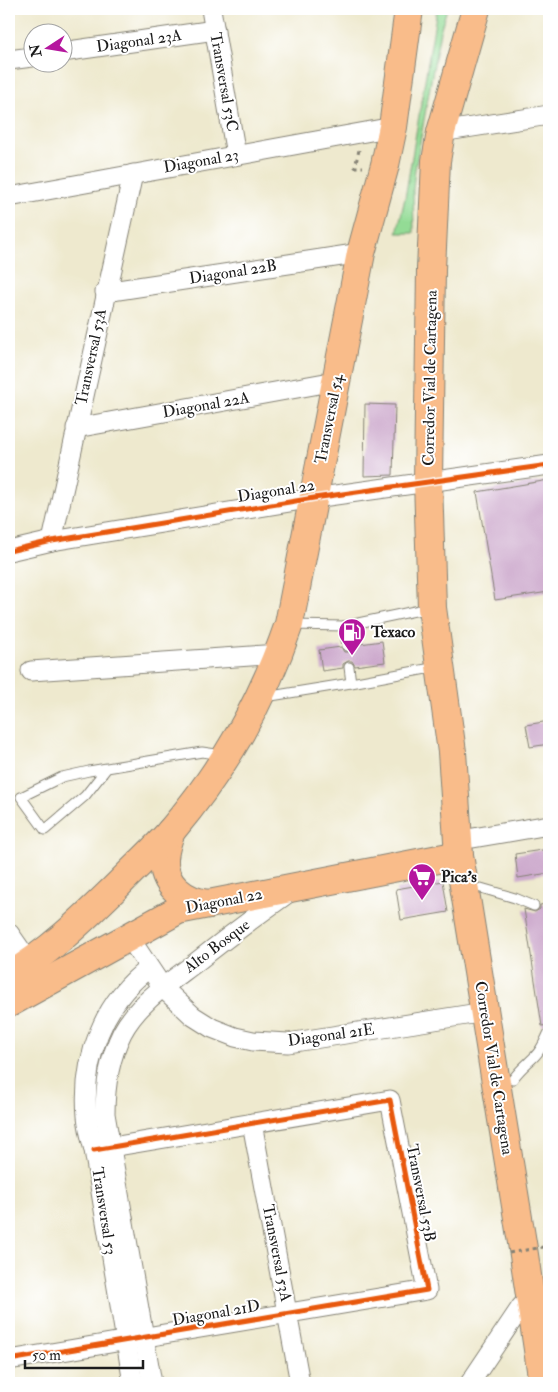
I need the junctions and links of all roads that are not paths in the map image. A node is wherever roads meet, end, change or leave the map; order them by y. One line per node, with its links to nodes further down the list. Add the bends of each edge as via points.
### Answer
1 (211, 9): 4 (street, Transversal 53C)
2 (409, 9): 9 (main road, Transversal 54)
3 (476, 9): 10 (main road, Corredor Vial de Cartagena)
4 (215, 30): 5 (street, Diagonal 23A); 11 (street, Transversal 53C)
5 (72, 51)
6 (22, 58): 7 (street)
7 (9, 60)
8 (549, 115): 10 (street)
9 (393, 127): 11 (street, Diagonal 23); 14 (main road, Transversal 54, via 386,165)
10 (441, 132): 19 (main road, Corredor Vial de Cartagena, via 436,161 431,269)
11 (236, 155): 12 (street, Diagonal 23)
12 (133, 174): 13 (street, Diagonal 23); 15 (street, Transversal 53A)
13 (9, 197)
14 (360, 252): 15 (street, Diagonal 22B); 16 (main road, Transversal 54)
15 (106, 292): 17 (street, Transversal 53A)
16 (336, 381): 17 (street, Diagonal 22A); 20 (main road, Transversal 54)
17 (76, 428): 21 (street, Transversal 53A)
18 (549, 465): 19 (street, Diagonal 22)
19 (428, 481): 20 (street, Diagonal 22); 23 (main road, Corredor Vial de Cartagena)
20 (314, 498): 21 (street, Diagonal 22); 24 (main road, Transversal 54)
21 (52, 542): 22 (street, Diagonal 22)
22 (9, 551)
23 (432, 608): 25 (lane); 29 (main road, Corredor Vial de Cartagena)
24 (289, 624): 25 (lane); 27 (main road, Transversal 54)
25 (344, 626): 26 (lane)
26 (347, 646)
27 (279, 654): 30 (street); 32 (main road, Transversal 54)
28 (349, 667): 31 (lane)
29 (440, 667): 31 (lane); 37 (main road, Corredor Vial de Cartagena)
30 (31, 671)
31 (351, 683): 32 (lane)
32 (260, 698): 33 (main road, Transversal 54)
33 (228, 755): 34 (lane, via 202,752); 36 (main road, Transversal 54)
34 (107, 768): 34 (lane, via 62,777 20,797 45,830 85,796)
35 (549, 825): 37 (street, Diagonal 22)
36 (171, 830): 40 (main road, via 164,860 166,874 173,887 196,903); 42 (main road)
37 (466, 846): 38 (main road, Diagonal 22); 39 (main road, Corredor Vial de Cartagena); 49 (main road, Corredor Vial de Cartagena)
38 (295, 888): 40 (main road, Diagonal 22); 47 (street, Alto Bosque)
39 (481, 888): 41 (lane); 51 (main road, Corredor Vial de Cartagena)
40 (211, 904): 44 (main road, Diagonal 22, via 178,910)
41 (534, 906)
42 (81, 921): 44 (main road, via 92,918 108,920); 46 (main road)
43 (9, 933): 46 (street)
44 (129, 937): 45 (street, Diagonal 21E); 48 (main road, Diagonal 22)
45 (149, 968): 47 (street, Diagonal 21E); 53 (street, Transversal 53, via 128,986 105,1019 88,1065 87,1118)
46 (19, 969)
47 (163, 988): 49 (street, Diagonal 21E, via 193,1016 212,1028 253,1041 288,1043); 53 (street, Transversal 53, via 138,1010 123,1032 109,1066)
48 (9, 1003)
49 (485, 1012): 55 (main road, Corredor Vial de Cartagena)
50 (549, 1032): 51 (lane, via 544,1045)
51 (513, 1079): 55 (main road, Corredor Vial de Cartagena)
52 (252, 1123): 53 (street); 54 (street, Transversal 53B, via 390,1100); 56 (street, Transversal 53A)
53 (102, 1148): 57 (street, Transversal 53)
54 (427, 1290): 56 (street, Diagonal 21D)
55 (540, 1299): 62 (street, via 520,1308); 63 (main road, Corredor Vial de Cartagena)
56 (288, 1313): 57 (street, Diagonal 21D); 61 (street, Transversal 53A)
57 (135, 1339): 58 (street, Diagonal 21D); 59 (street, Transversal 53); 60 (street, Transversal 53)
58 (9, 1360)
59 (133, 1383)
60 (152, 1383)
61 (300, 1383)
62 (470, 1383)
63 (543, 1383)

